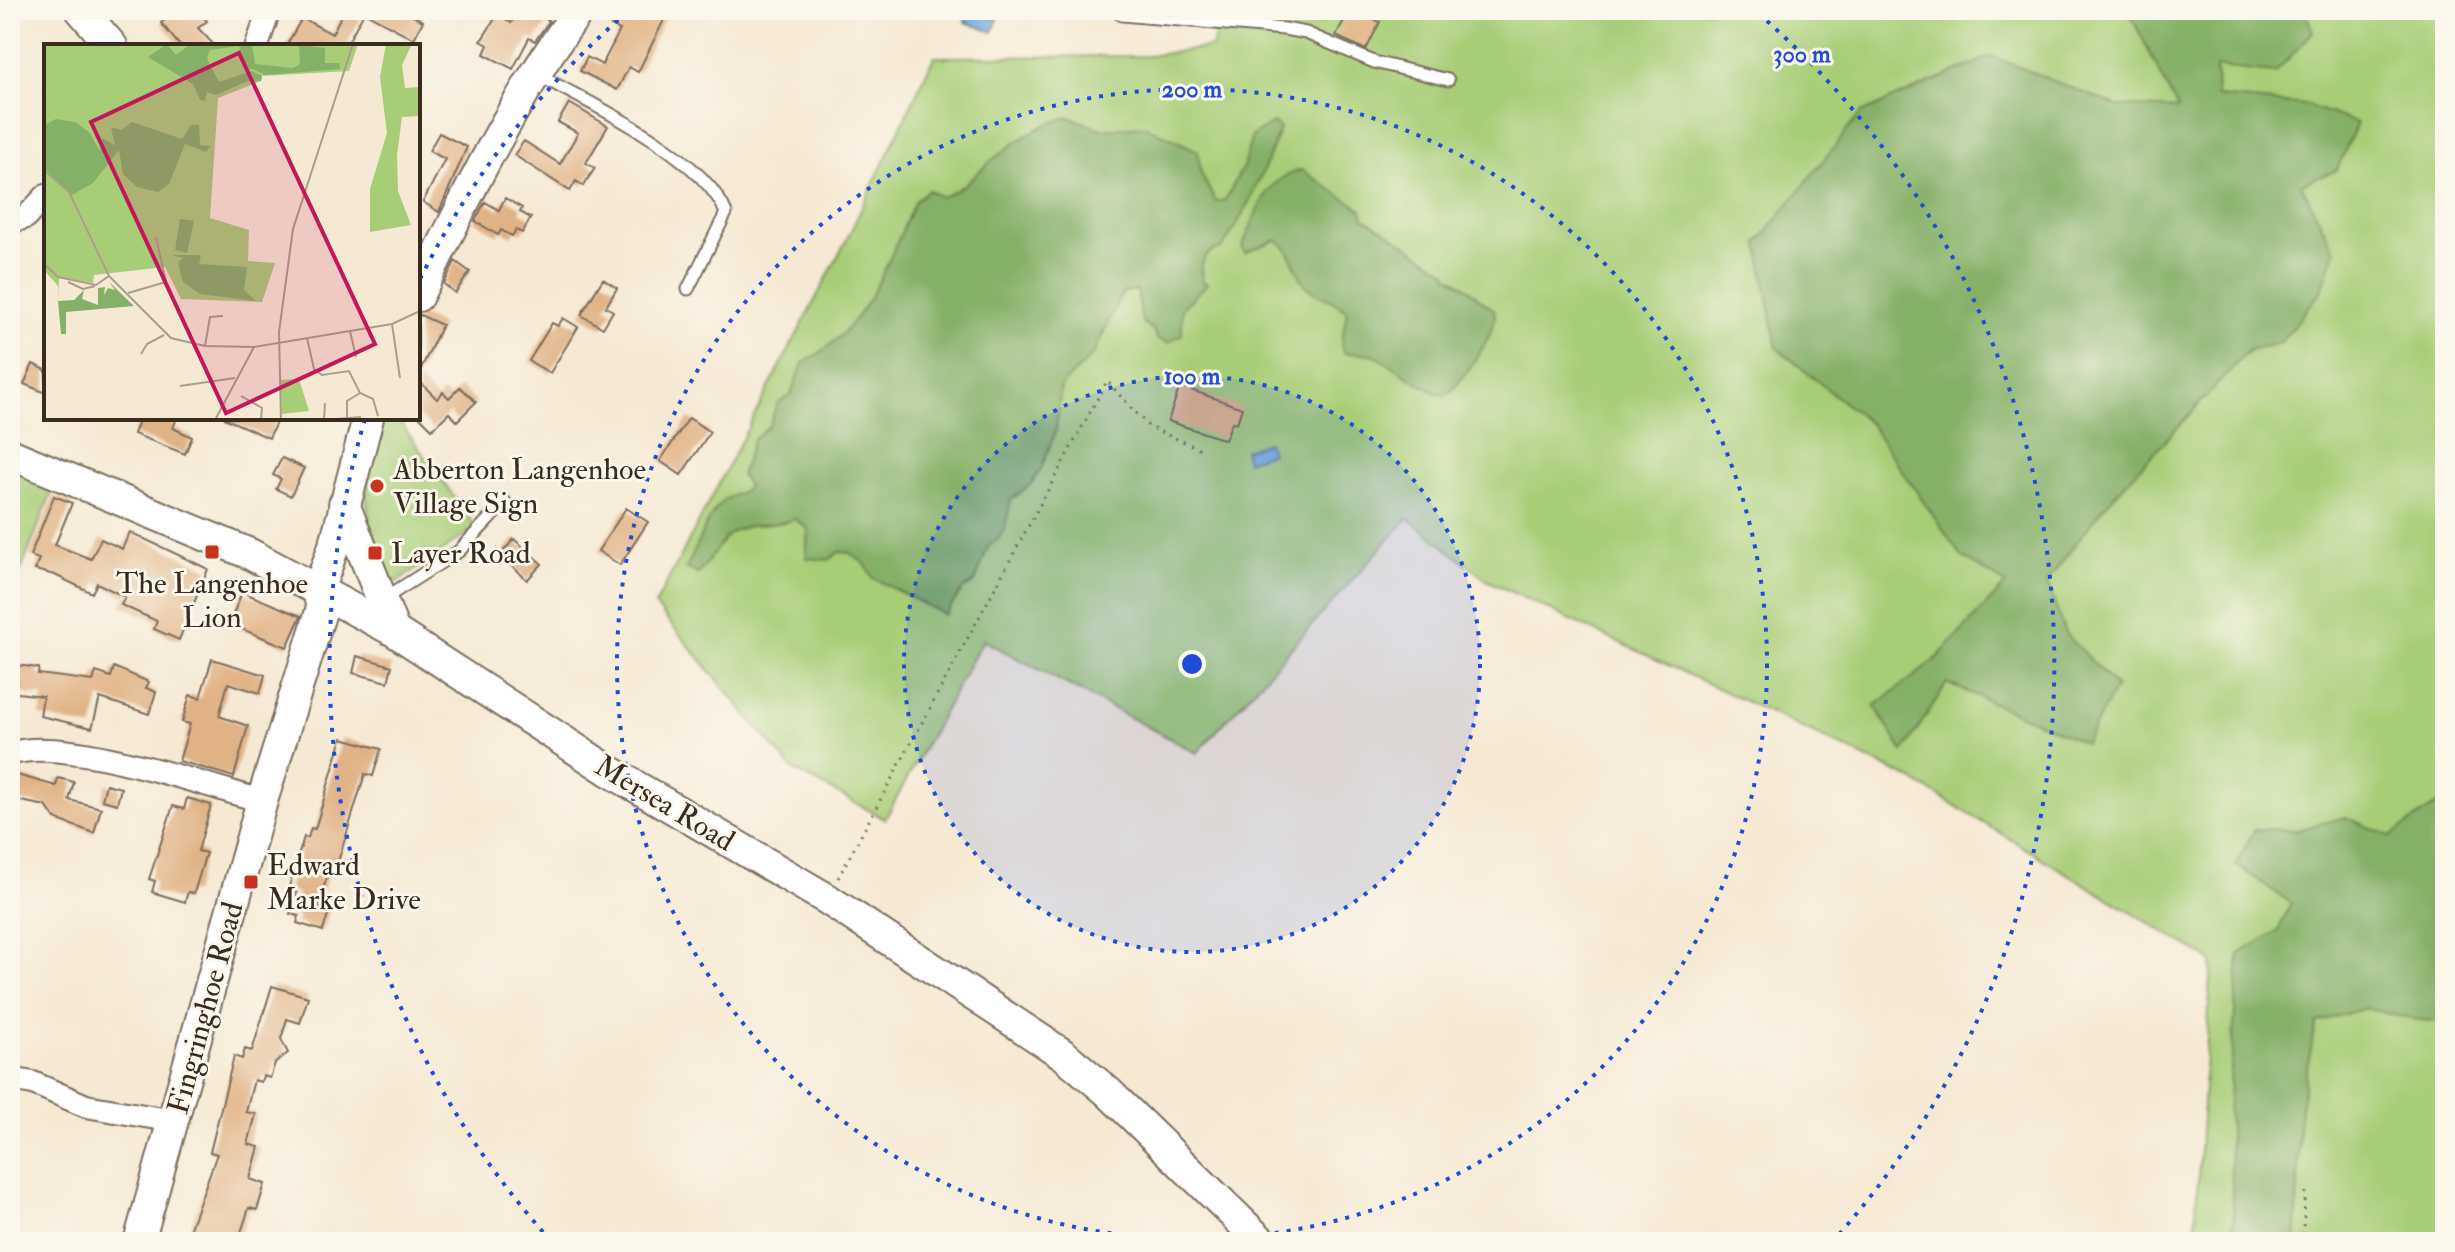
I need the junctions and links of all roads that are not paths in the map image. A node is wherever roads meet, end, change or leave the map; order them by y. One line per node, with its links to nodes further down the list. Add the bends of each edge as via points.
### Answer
1 (81, 10): 5 (main road)
2 (269, 10): 6 (street)
3 (579, 10): 7 (main road)
4 (1114, 10): 8 (lane, via 1122,15 1306,33 1374,62)
5 (110, 44)
6 (258, 44)
7 (534, 73): 11 (lane, via 625,122 719,195 726,213); 12 (main road, via 488,150)
8 (1448, 80)
9 (44, 198): 10 (street, via 26,217)
10 (10, 222)
11 (688, 289)
12 (420, 292)
13 (367, 420): 16 (main road)
14 (10, 454): 17 (main road, Mersea Road, via 250,554)
15 (505, 502): 18 (lane, via 459,551)
16 (344, 504): 17 (main road); 18 (main road)
17 (318, 591): 19 (main road, Mersea Road); 21 (main road, Fingringhoe Road, via 322,608)
18 (381, 600): 19 (main road)
19 (394, 631): 25 (main road, Mersea Road, via 608,770 827,899 1064,1055)
20 (10, 754): 21 (street, via 25,748 69,749)
21 (262, 801): 23 (main road, Fingringhoe Road)
22 (10, 1079): 23 (street, via 86,1106)
23 (174, 1121): 24 (main road, Fingringhoe Road)
24 (139, 1242)
25 (1262, 1242)

